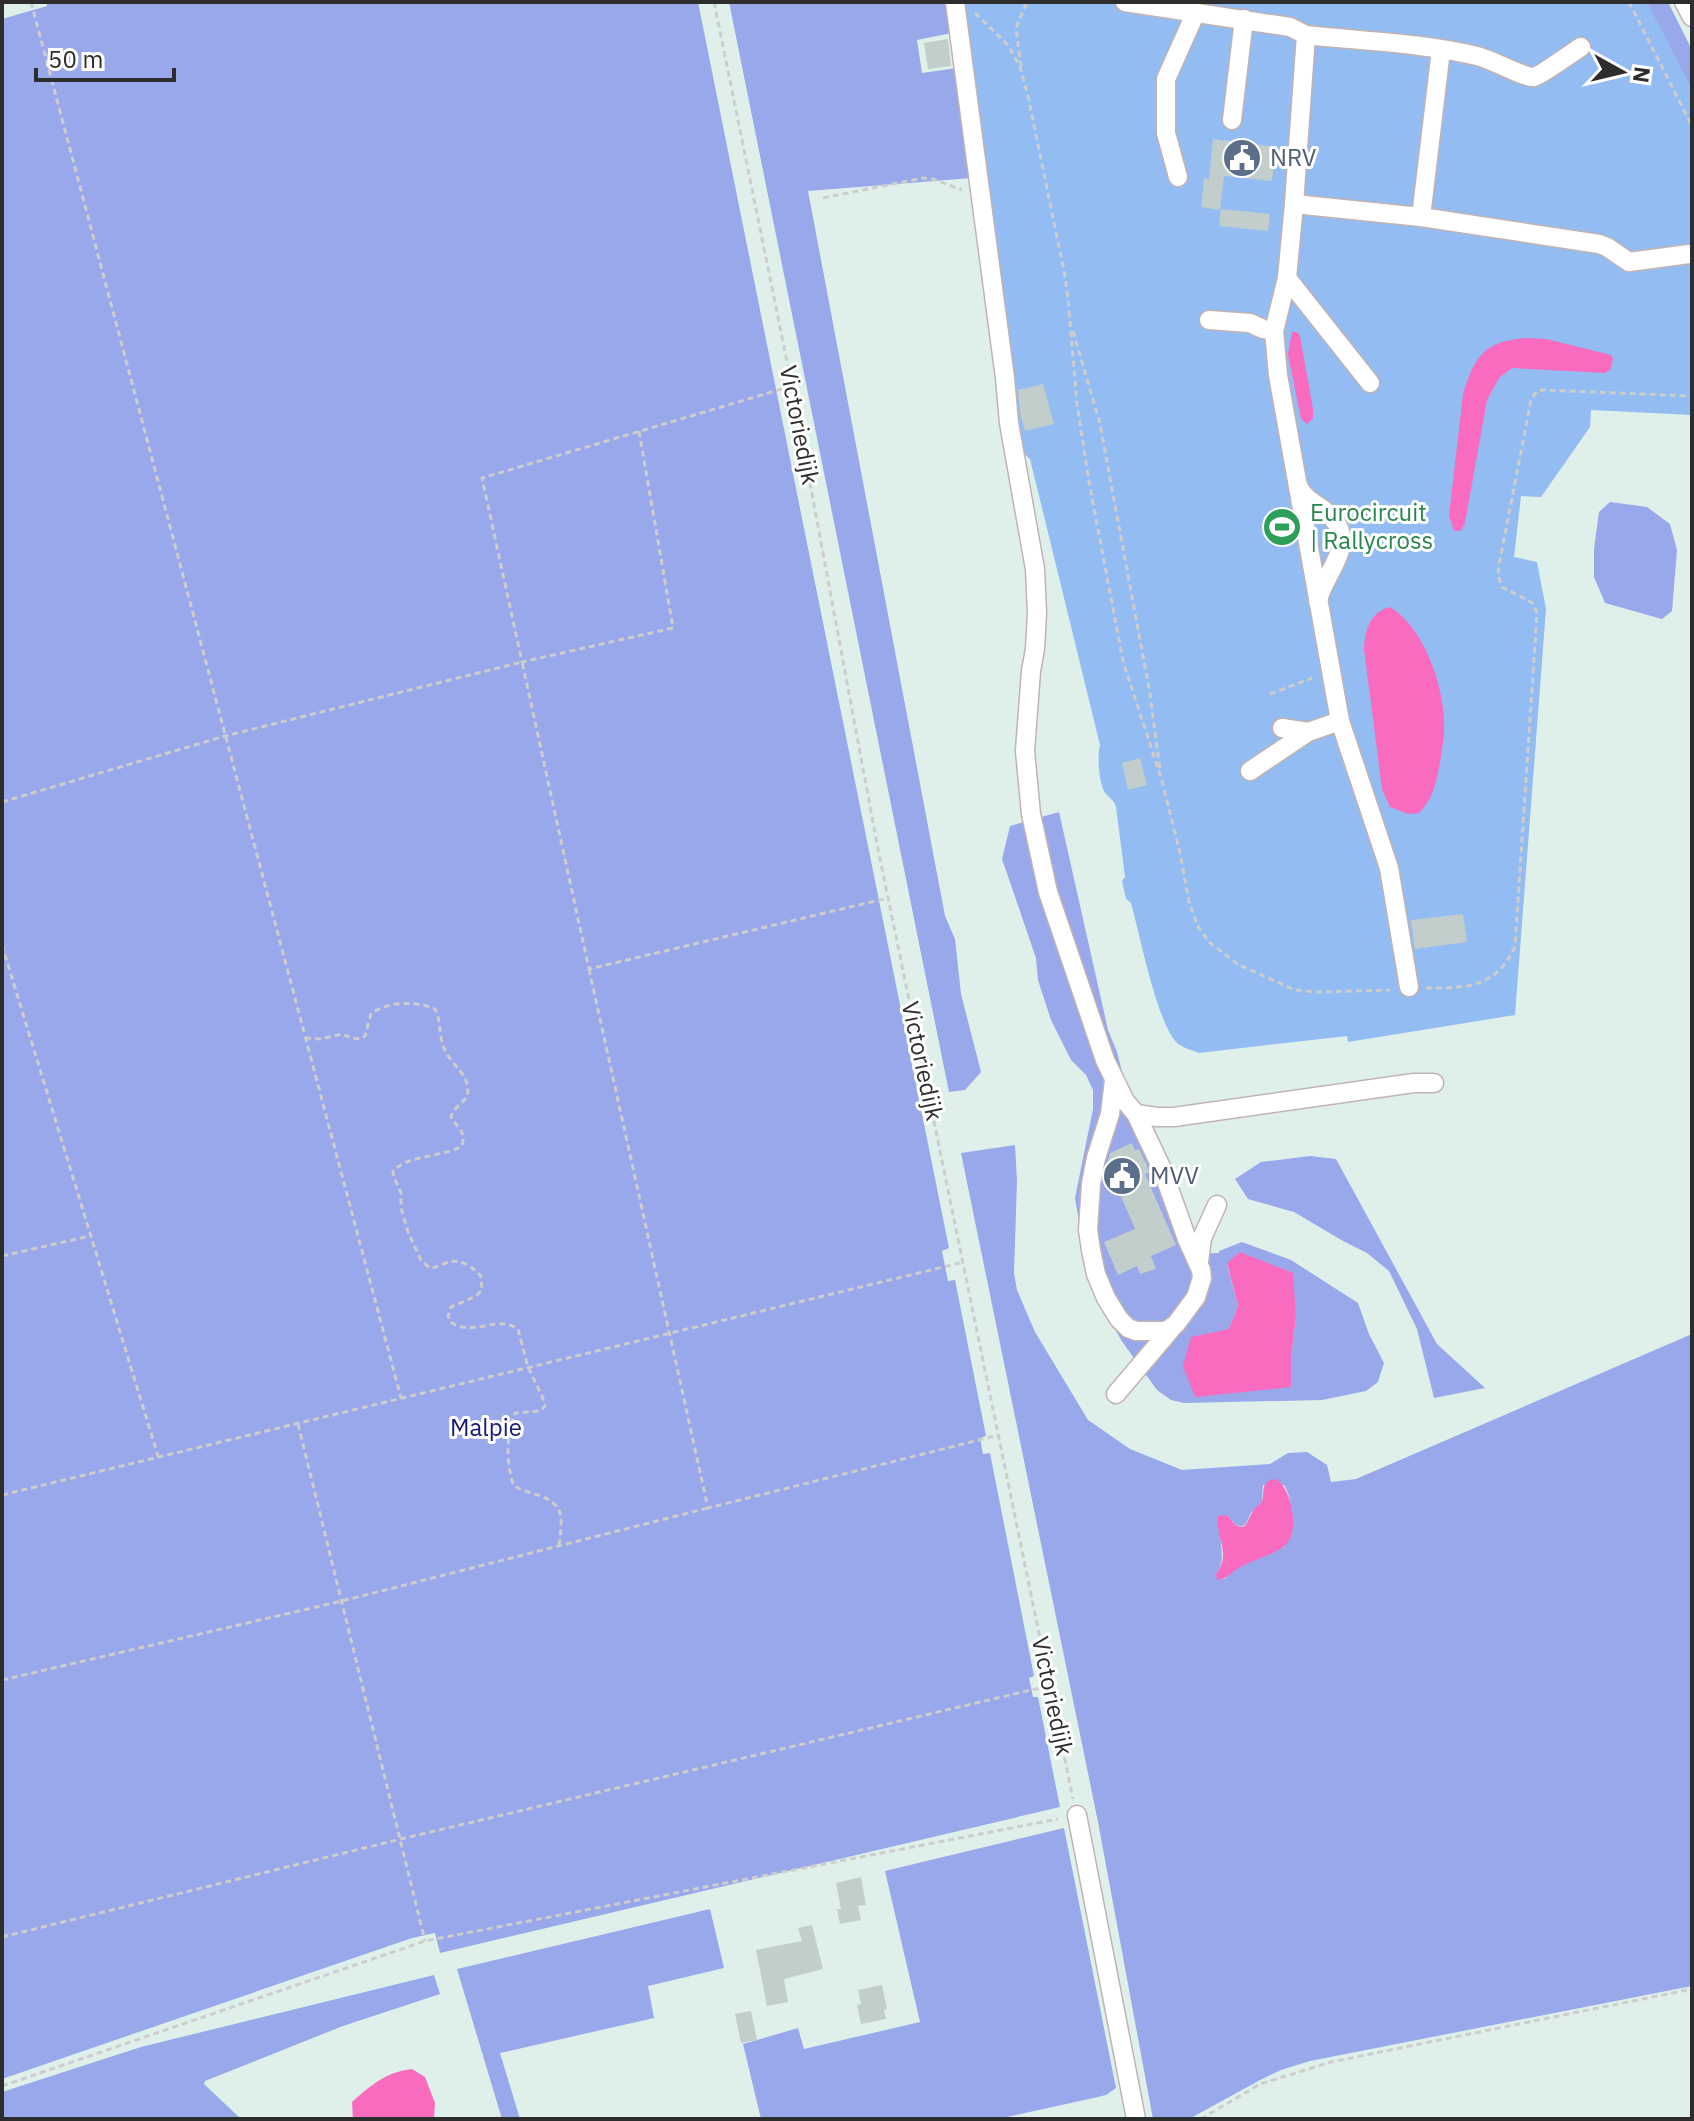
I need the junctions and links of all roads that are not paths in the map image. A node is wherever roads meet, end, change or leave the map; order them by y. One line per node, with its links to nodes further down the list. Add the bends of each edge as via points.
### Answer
1 (1125, 2): 4 (street)
2 (1684, 2): 5 (street)
3 (960, 3): 26 (street, via 1009,423 1035,569 1036,637 1025,751 1031,814 1048,892)
4 (1196, 12): 6 (street); 11 (street, via 1166,79 1166,133)
5 (1692, 17)
6 (1244, 19): 7 (street); 10 (street)
7 (1306, 35): 9 (street); 12 (street)
8 (1581, 47): 9 (street, via 1535,77 1480,56)
9 (1441, 50): 13 (street)
10 (1232, 120)
11 (1178, 177)
12 (1294, 204): 13 (street); 15 (street)
13 (1421, 217): 14 (street, via 1599,244 1629,262)
14 (1689, 254)
15 (1287, 278): 17 (street); 18 (street)
16 (1209, 320): 17 (street)
17 (1274, 331): 19 (street)
18 (1370, 383)
19 (1298, 486): 20 (street); 20 (street, via 1308,501 1333,518 1341,536 1339,556)
20 (1318, 603): 21 (street)
21 (1340, 721): 23 (street); 25 (street, via 1387,860)
22 (1282, 728): 23 (street)
23 (1308, 732): 24 (street)
24 (1250, 771)
25 (1409, 987)
26 (1114, 1080): 28 (street); 31 (street, via 1090,1197 1088,1230 1096,1274 1128,1328)
27 (1434, 1083): 28 (street, via 1174,1117)
28 (1136, 1114): 30 (street)
29 (1217, 1205): 30 (street, via 1202,1238)
30 (1199, 1265): 31 (street, via 1202,1278 1196,1297)
31 (1172, 1328): 32 (street)
32 (1116, 1394)
33 (1077, 1815): 34 (street)
34 (1136, 2119)

